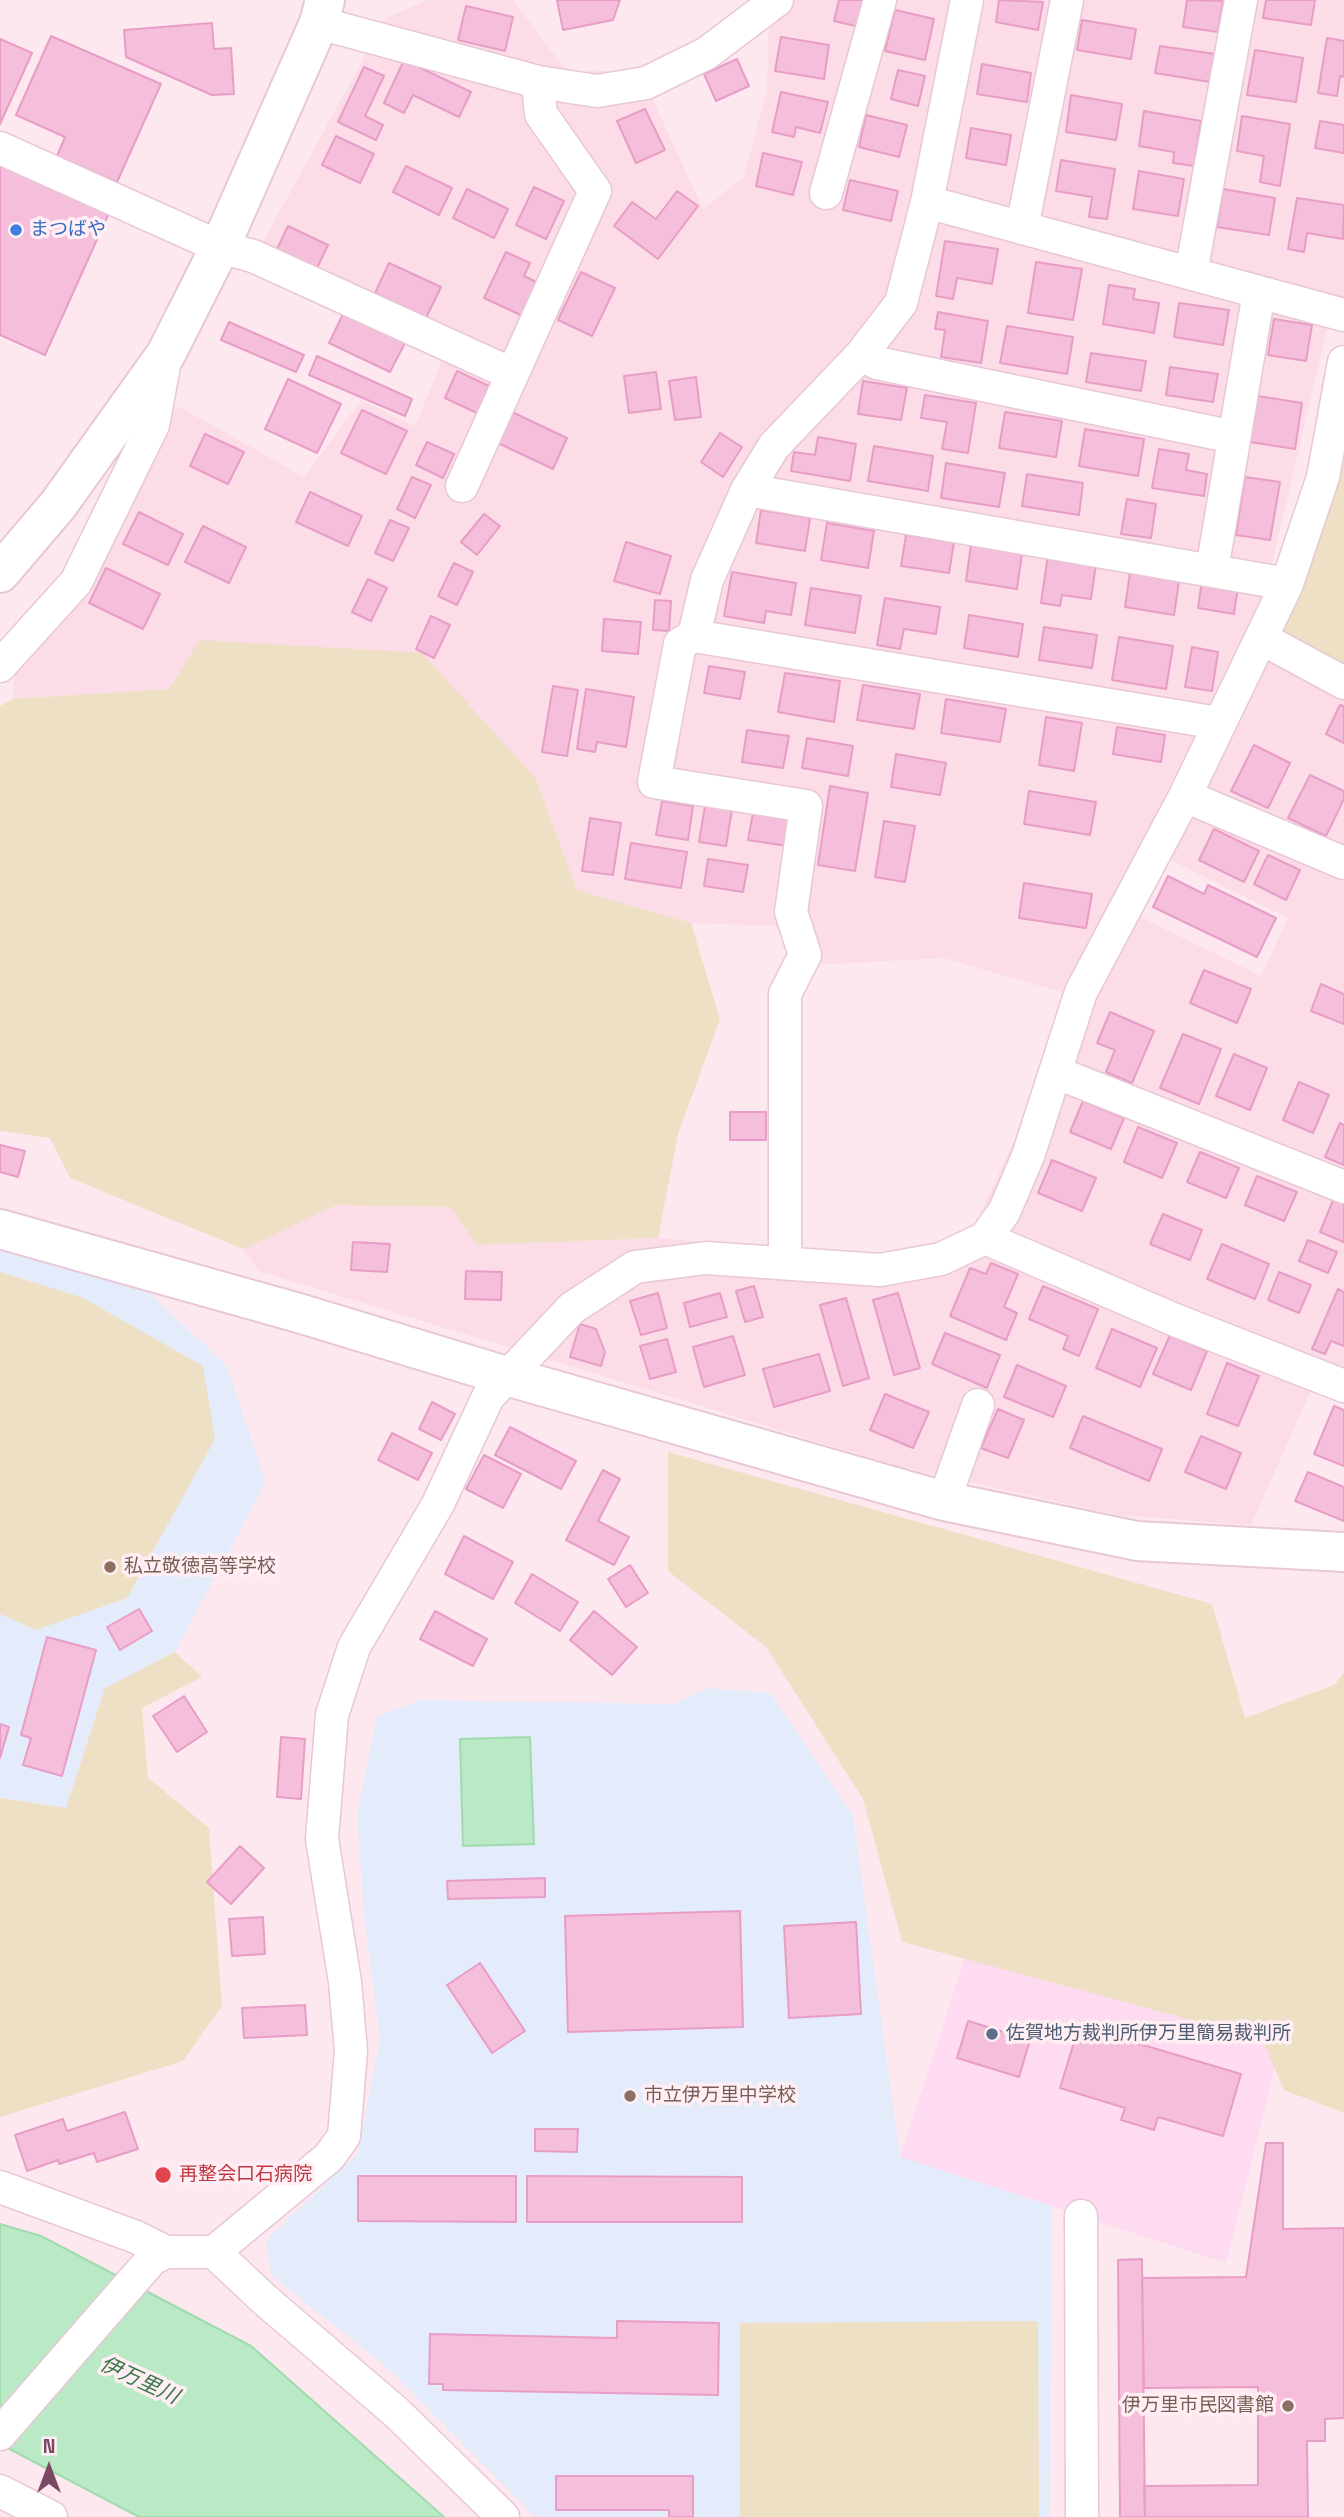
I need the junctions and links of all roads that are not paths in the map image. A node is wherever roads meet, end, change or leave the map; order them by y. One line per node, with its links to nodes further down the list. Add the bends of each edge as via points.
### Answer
1 (778, 0): 7 (street, via 707,53 646,83 597,91)
2 (880, 0): 9 (street)
3 (967, 0): 10 (street)
4 (1066, 0): 11 (street)
5 (1241, 0): 13 (street)
6 (322, 11): 7 (street); 12 (street)
7 (538, 82): 19 (street, via 541,114 595,191)
8 (0, 148): 12 (street)
9 (826, 193)
10 (927, 202): 11 (street); 17 (street, via 901,303)
11 (1023, 228): 13 (street)
12 (220, 247): 16 (street); 19 (street, via 253,256)
13 (1191, 273): 14 (street)
14 (1259, 292): 15 (street); 20 (street)
15 (1344, 314)
16 (166, 354): 24 (street, via 58,505); 28 (street, via 153,425 76,582)
17 (861, 355): 20 (street, via 877,363); 22 (street, via 774,446)
18 (1344, 362): 25 (street, via 1323,477)
19 (512, 374): 21 (street)
20 (1234, 437): 23 (street)
21 (463, 486)
22 (747, 490): 23 (street); 26 (street, via 707,580)
23 (1212, 570): 25 (street)
24 (0, 573)
25 (1287, 583): 27 (street)
26 (694, 636): 30 (street); 37 (street, via 680,643 654,782 806,806 792,912 805,955 785,994)
27 (1261, 638): 29 (street); 30 (street)
28 (0, 666)
29 (1344, 683)
30 (1218, 723): 31 (street)
31 (1185, 796): 32 (street); 33 (street, via 1082,992)
32 (1344, 863)
33 (1055, 1072): 34 (street); 36 (street, via 1028,1156 1004,1212)
34 (1344, 1187)
35 (0, 1229): 38 (street)
36 (985, 1238): 37 (street, via 941,1259 880,1270); 39 (street)
37 (785, 1263): 38 (street, via 706,1258 635,1267 572,1308)
38 (506, 1376): 41 (street); 45 (street, via 488,1397 438,1504 354,1647 332,1715 322,1839 351,2051 344,2136 329,2157)
39 (1344, 1387)
40 (978, 1405): 41 (street)
41 (944, 1501): 42 (street, via 1137,1541)
42 (1344, 1552)
43 (0, 2187): 46 (street, via 136,2237)
44 (1081, 2216): 51 (street)
45 (214, 2252): 46 (street); 50 (street, via 397,2413)
46 (159, 2255): 47 (street)
47 (0, 2434)
48 (0, 2491): 49 (street)
49 (51, 2517)
50 (503, 2517)
51 (1082, 2517)

